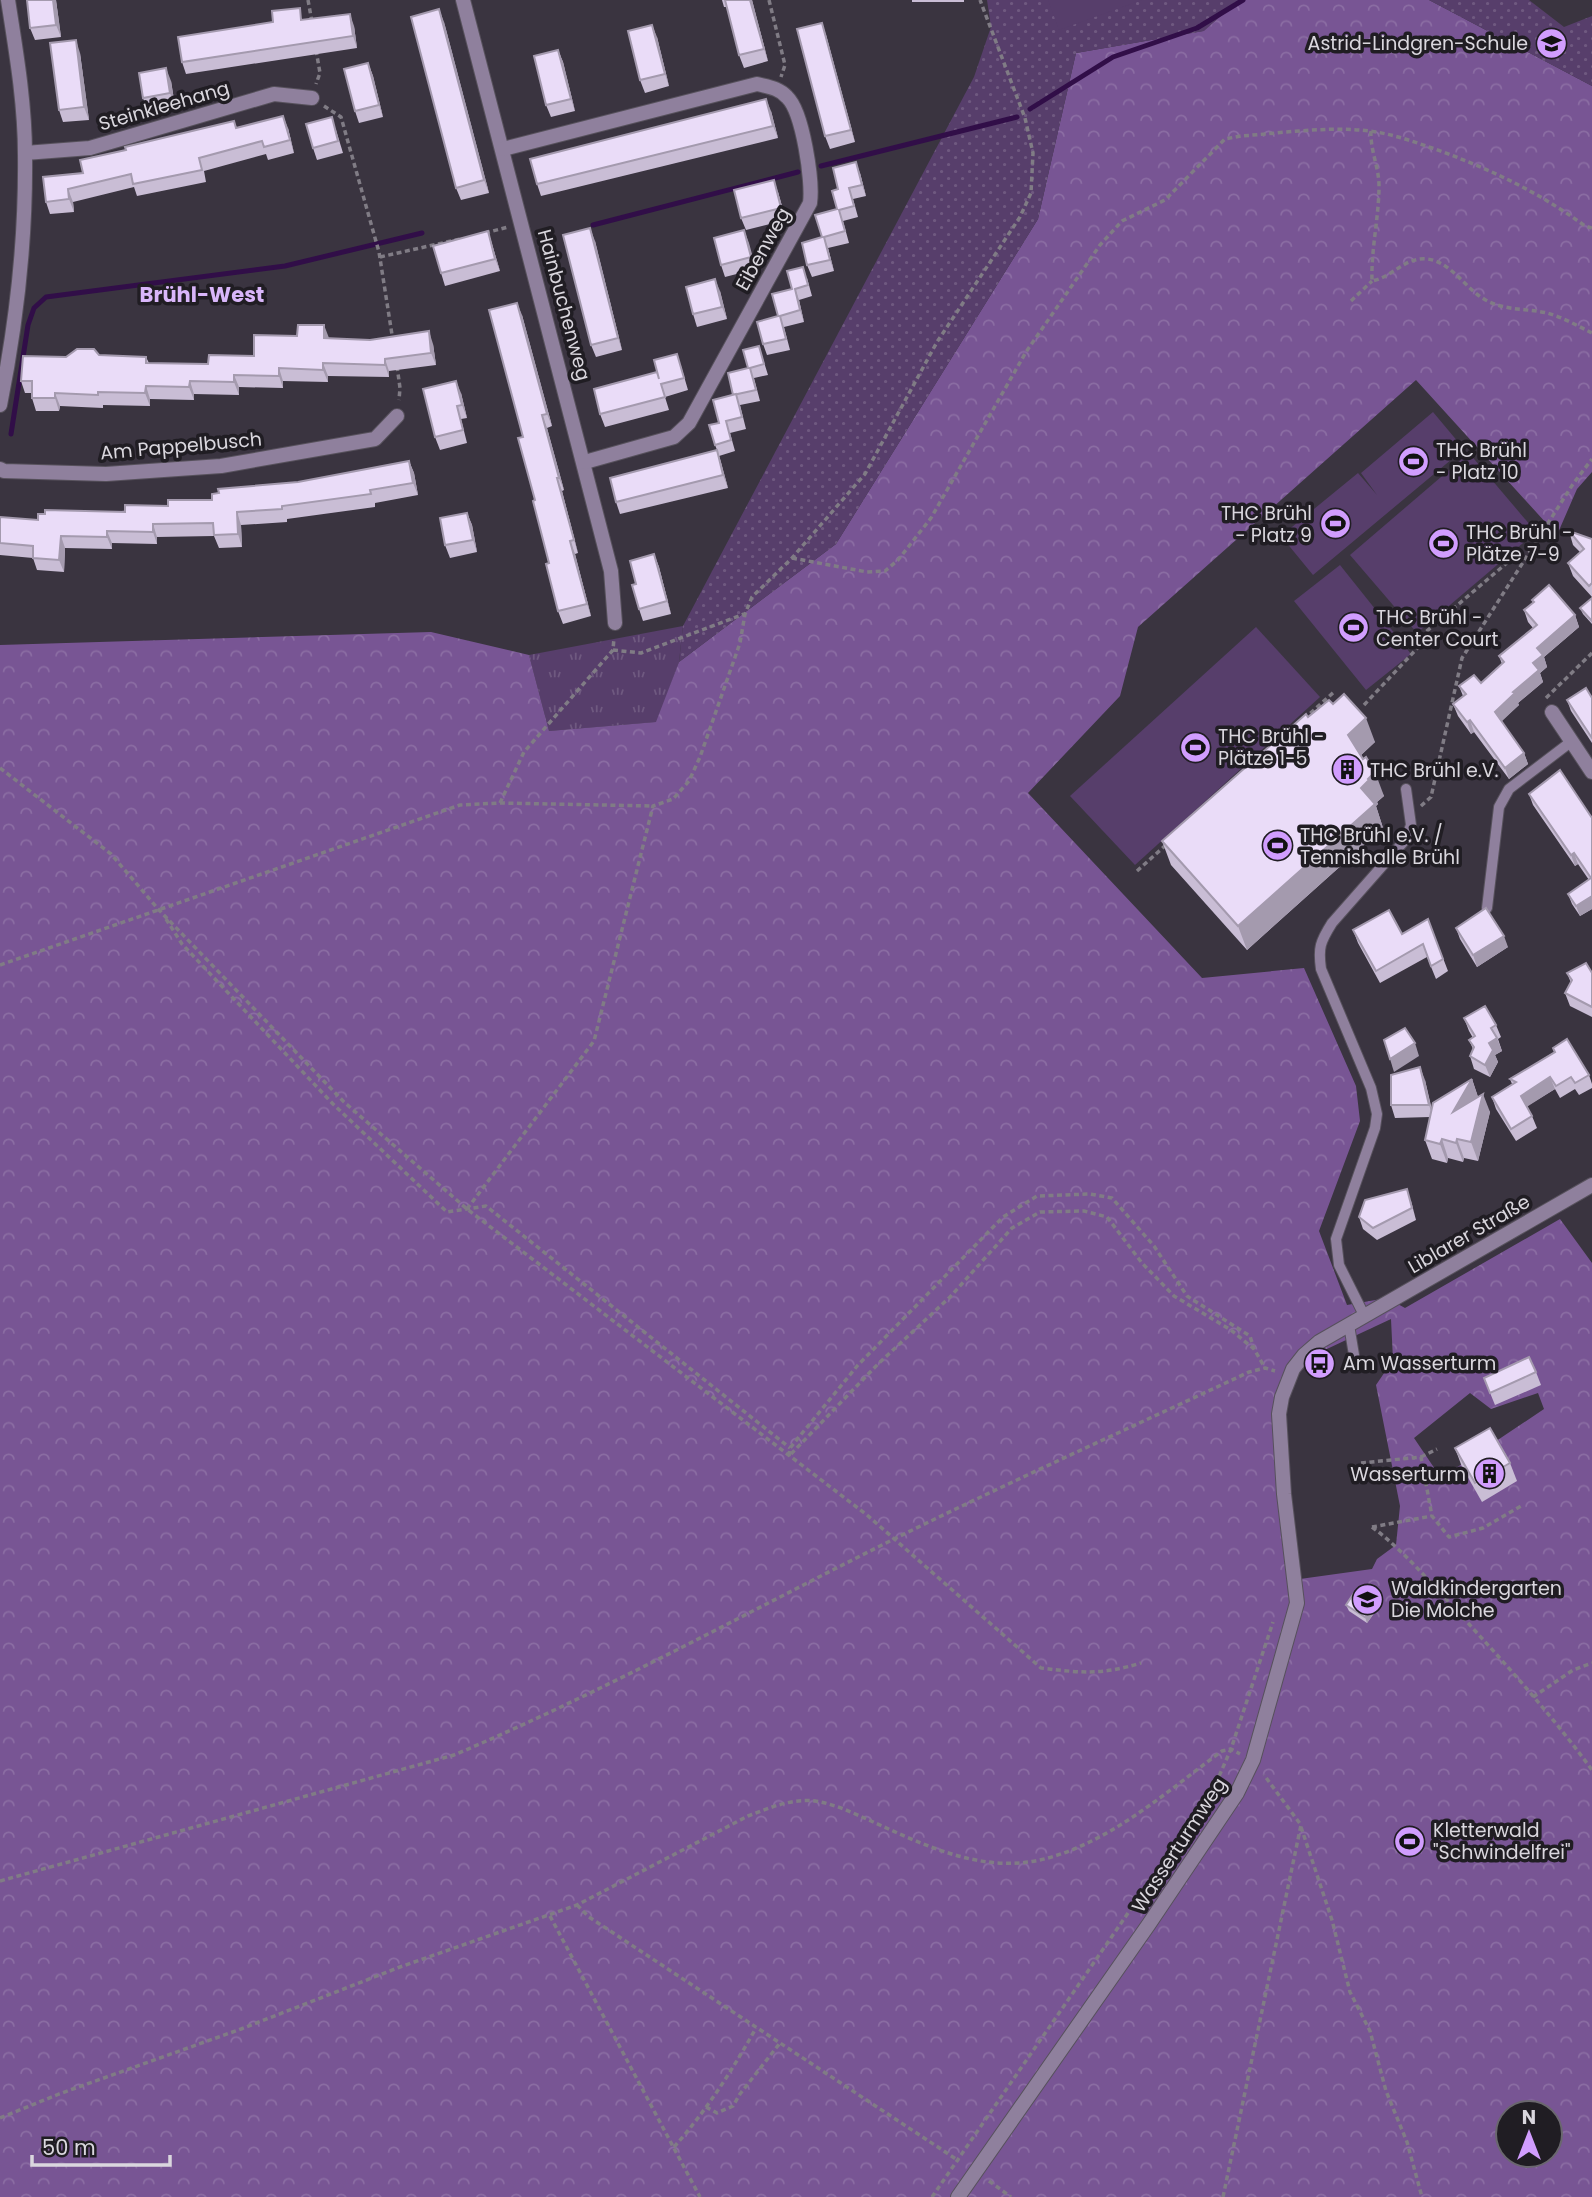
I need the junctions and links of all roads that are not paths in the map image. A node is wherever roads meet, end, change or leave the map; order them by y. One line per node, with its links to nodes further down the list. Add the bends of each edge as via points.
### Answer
1 (8, 0): 5 (street)
2 (463, 0): 4 (street, Hainbuchenweg)
3 (312, 98): 5 (street, Steinkleehang, via 274,94 90,148)
4 (503, 149): 8 (street, Hainbuchenweg); 8 (street, Eibenweg, via 757,84 777,89 797,110 812,186 810,203 689,423 674,438)
5 (25, 153): 6 (street, via 23,257)
6 (0, 405)
7 (397, 416): 9 (street, Am Pappelbusch, via 375,439 221,466 106,474)
8 (584, 462): 10 (street, Hainbuchenweg, via 611,571)
9 (0, 469)
10 (614, 628)
11 (1552, 712): 12 (street)
12 (1572, 741): 13 (street); 15 (lane, via 1509,789 1499,807)
13 (1592, 772)
14 (1406, 789): 17 (lane, via 1411,825 1405,839 1332,923 1318,951 1377,1114 1336,1240 1339,1265)
15 (1487, 908)
16 (1592, 1185): 17 (street, Liblarer Straße)
17 (1364, 1317): 18 (street, Liblarer Straße)
18 (1349, 1325): 19 (lane); 20 (street, Wasserturmweg, via 1304,1355 1282,1397 1284,1494 1297,1603 1252,1760 1237,1793 1164,1903)
19 (1355, 1361)
20 (958, 2197)

